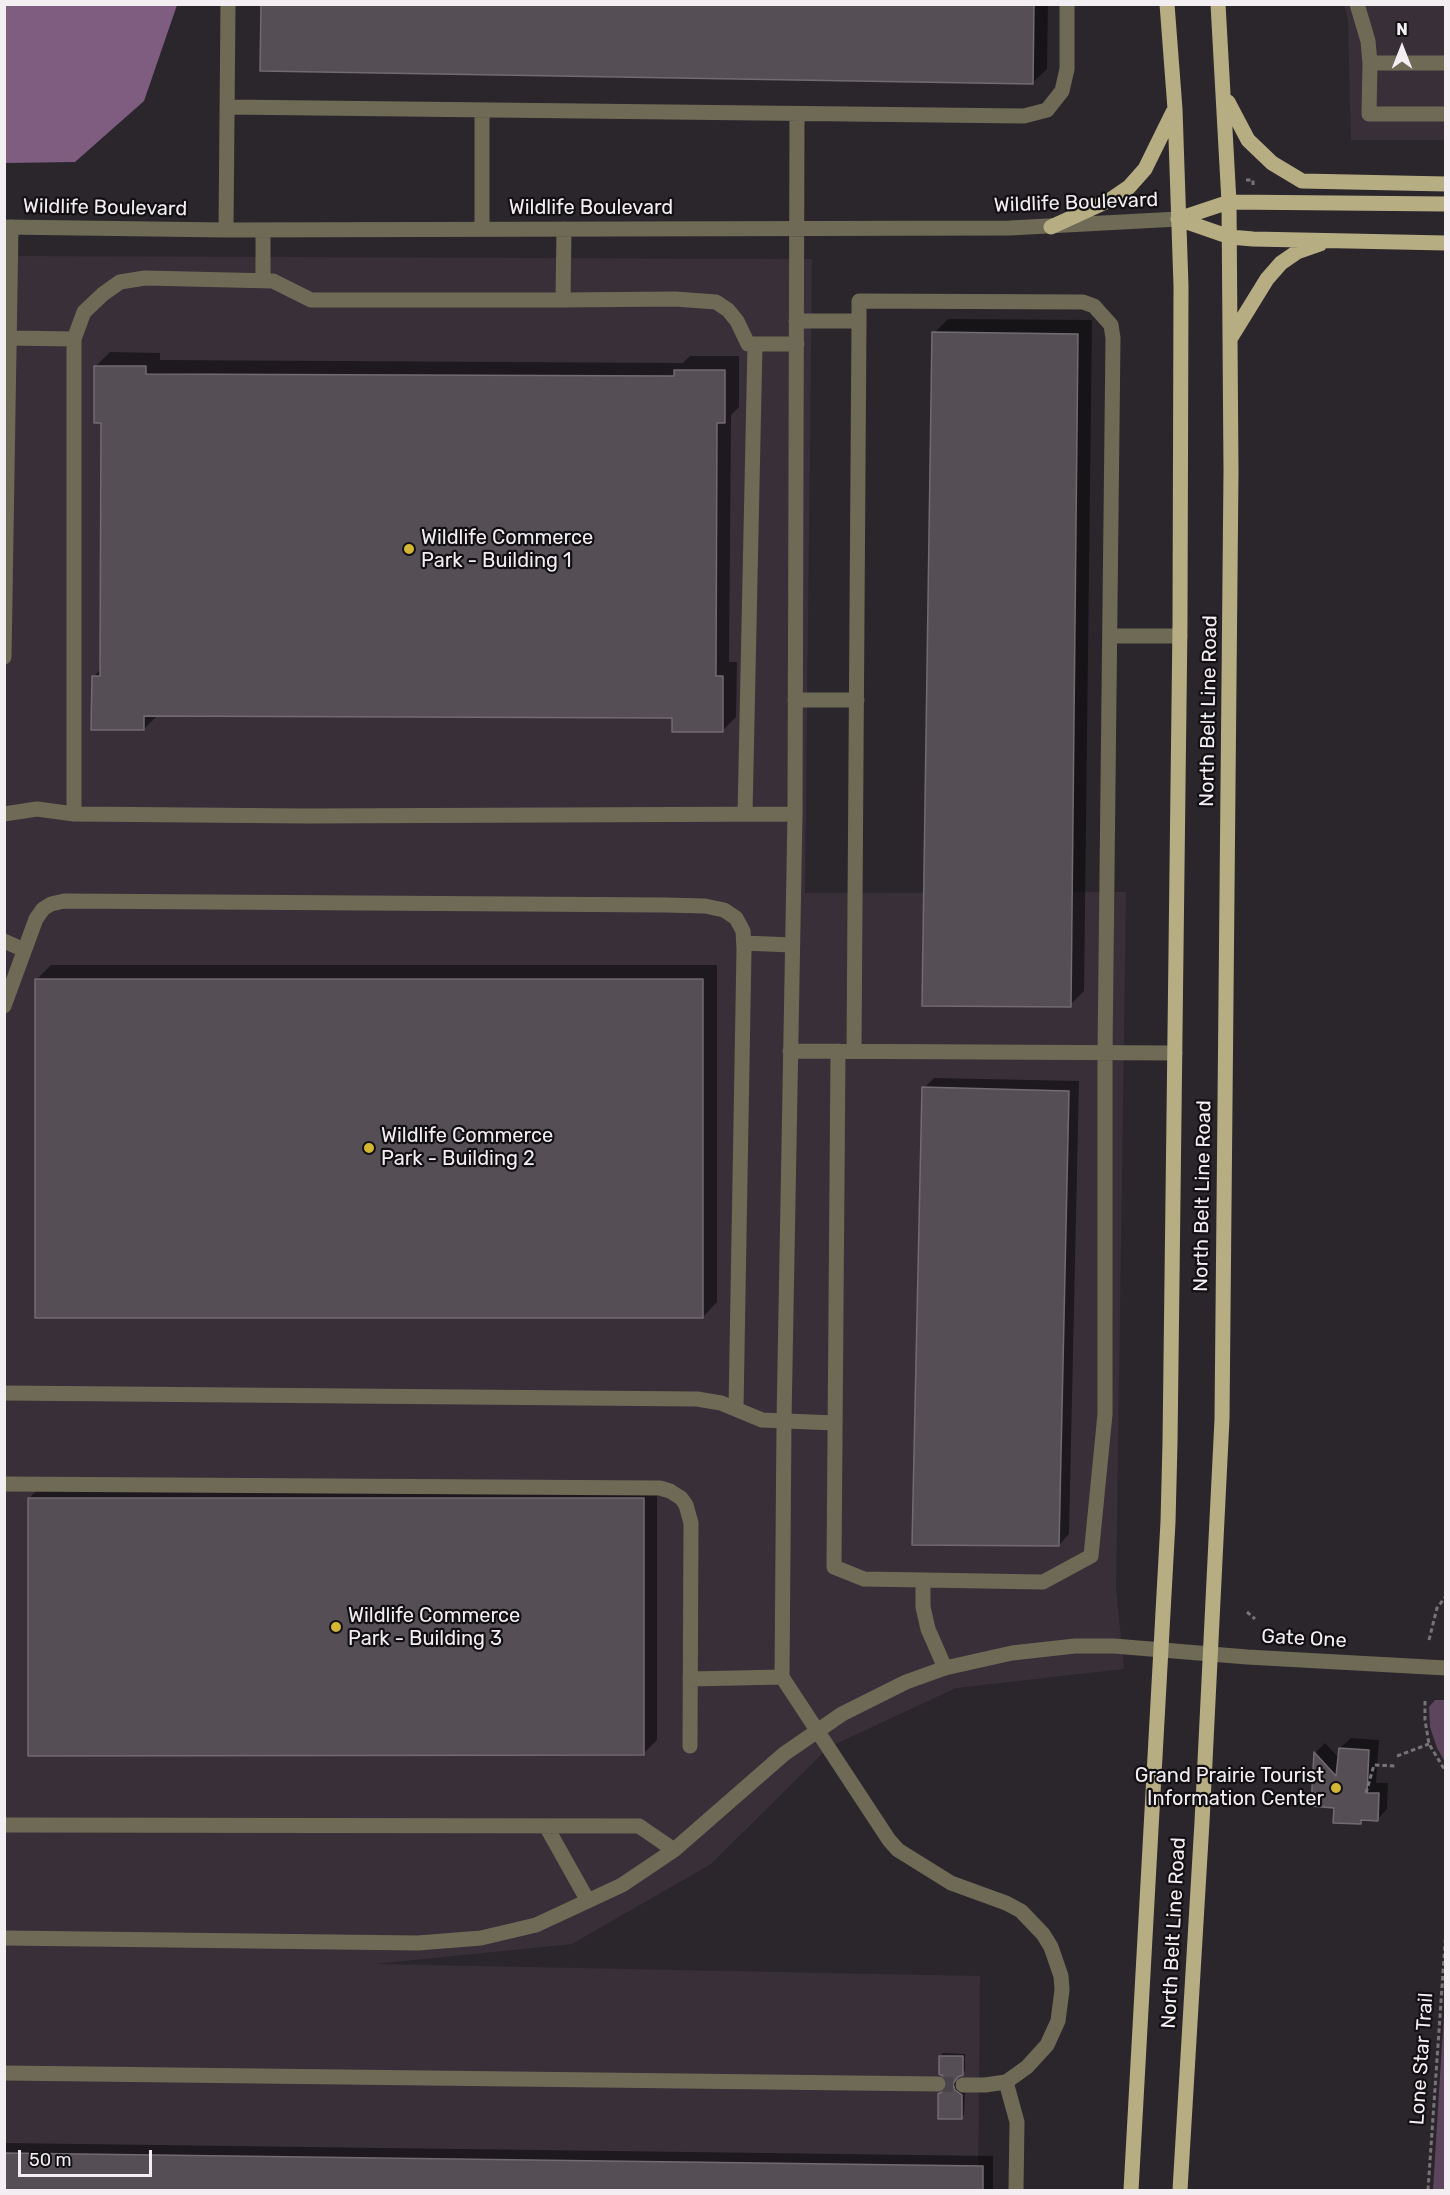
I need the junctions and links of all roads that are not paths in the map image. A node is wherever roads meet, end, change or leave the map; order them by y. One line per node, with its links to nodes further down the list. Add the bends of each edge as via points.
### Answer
1 (228, 4): 9 (street)
2 (1067, 4): 12 (street, via 1067,69 1062,91 1047,110 1024,116)
3 (1167, 4): 10 (main road, North Belt Line Road)
4 (1218, 4): 8 (main road, North Belt Line Road)
5 (1357, 4): 6 (street)
6 (1370, 63): 7 (street); 13 (street, via 1370,114)
7 (1446, 63)
8 (1224, 95): 14 (main road, via 1248,140 1272,163 1302,181); 15 (main road, North Belt Line Road)
9 (227, 107): 11 (street); 23 (street)
10 (1174, 109): 17 (main road, North Belt Line Road); 20 (main road, via 1145,169 1129,187)
11 (482, 110): 12 (street); 21 (street)
12 (797, 114): 19 (street)
13 (1446, 114)
14 (1446, 184)
15 (1229, 202): 16 (main road); 17 (main road); 25 (main road, North Belt Line Road)
16 (1446, 204)
17 (1178, 219): 20 (street, Wildlife Boulevard); 25 (main road); 38 (main road, North Belt Line Road)
18 (8, 227): 23 (street, Wildlife Boulevard); 32 (street)
19 (796, 227): 20 (street, Wildlife Boulevard); 22 (street, Wildlife Boulevard); 30 (street)
20 (1051, 227)
21 (482, 229): 22 (street, Wildlife Boulevard); 24 (street, Wildlife Boulevard)
22 (564, 229): 29 (street)
23 (226, 230): 24 (street, Wildlife Boulevard)
24 (263, 230): 28 (street)
25 (1230, 237): 26 (main road); 34 (main road, North Belt Line Road)
26 (1330, 241): 27 (main road); 34 (main road, via 1297,252 1281,263)
27 (1446, 243)
28 (263, 280): 29 (street, via 311,300); 33 (street, via 145,278 120,282 84,312)
29 (563, 300): 35 (street, via 716,302 737,321 747,344)
30 (796, 321): 31 (street); 36 (street)
31 (860, 321): 37 (street, via 860,301 1083,302 1094,306 1112,325); 41 (street)
32 (9, 338): 33 (street); 39 (street)
33 (74, 339): 43 (street)
34 (1230, 339): 63 (main road, North Belt Line Road, via 1222,1419)
35 (755, 344): 36 (street); 44 (street)
36 (796, 344): 40 (street)
37 (1110, 636): 38 (street); 54 (street)
38 (1180, 636): 55 (main road, North Belt Line Road)
39 (4, 657)
40 (795, 700): 41 (street); 45 (street)
41 (857, 700): 53 (street)
42 (4, 814): 43 (street, via 37,808)
43 (74, 814): 44 (street)
44 (744, 814): 45 (street)
45 (795, 814): 48 (street)
46 (4, 941): 49 (street)
47 (744, 943): 48 (street); 49 (street, via 736,918 724,910 705,906 64,901 43,909); 57 (street)
48 (792, 945): 51 (street)
49 (24, 950): 50 (street)
50 (4, 1006)
51 (790, 1051): 52 (street); 58 (street)
52 (838, 1051): 53 (street); 59 (street)
53 (854, 1051): 54 (street)
54 (1105, 1053): 55 (street); 61 (street, via 1105,1414 1091,1556 1043,1582)
55 (1175, 1053): 62 (main road, North Belt Line Road, via 1170,1443)
56 (4, 1393): 57 (street, via 698,1399)
57 (736, 1409): 58 (street, via 762,1420)
58 (784, 1420): 59 (street); 66 (street)
59 (835, 1423): 61 (street, via 834,1567 864,1579)
60 (4, 1485): 67 (street, via 660,1488 681,1498 692,1523)
61 (922, 1580): 64 (street, via 928,1629)
62 (1160, 1649): 63 (street, Gate One); 64 (street, Gate One, via 1038,1649); 80 (main road, North Belt Line Road)
63 (1210, 1654): 65 (street, Gate One); 81 (main road, North Belt Line Road)
64 (945, 1668): 68 (street, Gate One, via 862,1703)
65 (1446, 1668)
66 (782, 1677): 67 (street); 68 (street)
67 (690, 1679): 69 (street)
68 (818, 1731): 72 (street, Gate One, via 784,1754); 76 (street, via 878,1826 898,1850 951,1883 1021,1911 1051,1947 1062,1983 1058,2021 1037,2057)
69 (690, 1746)
70 (4, 1825): 71 (street)
71 (546, 1826): 72 (street, via 639,1826); 73 (street)
72 (674, 1850): 73 (street, Gate One, via 622,1885)
73 (588, 1901): 74 (street, Gate One, via 536,1924 481,1938 418,1943)
74 (4, 1938)
75 (4, 2073): 77 (street)
76 (1006, 2082): 78 (street); 79 (street, via 1017,2122)
77 (938, 2084)
78 (963, 2085)
79 (1016, 2190)
80 (1131, 2190)
81 (1180, 2190)

